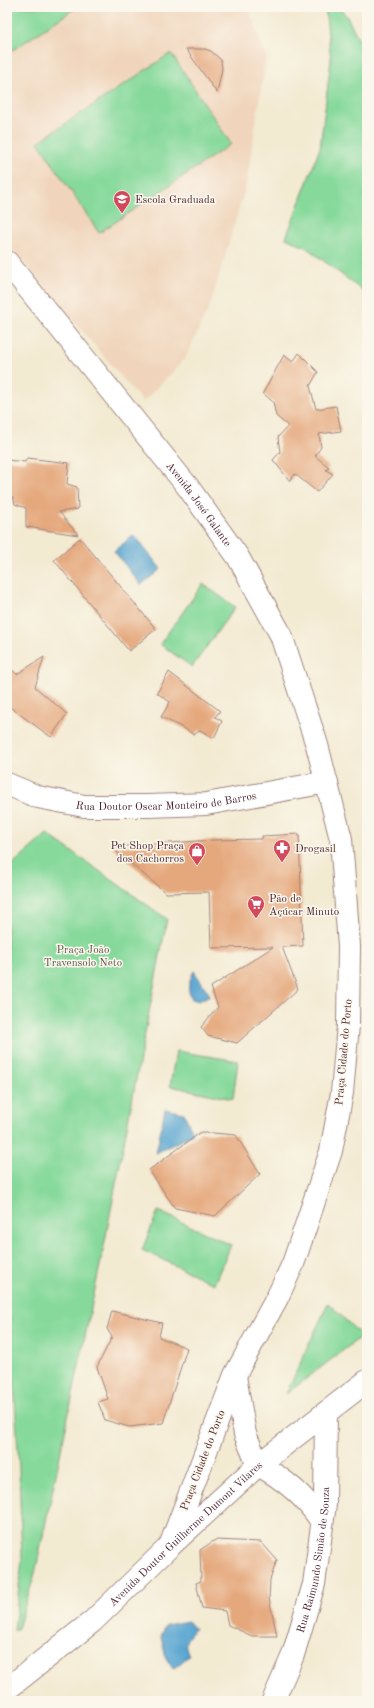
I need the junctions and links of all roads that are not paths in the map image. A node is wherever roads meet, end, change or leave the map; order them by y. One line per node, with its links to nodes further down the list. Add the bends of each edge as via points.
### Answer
1 (7, 262): 2 (street, Avenida José Galante, via 188,487 238,557 281,635)
2 (327, 782): 3 (street, Rua Doutor Oscar Monteiro de Barros, via 206,804 148,806 84,806 38,797); 4 (street, Praça Cidade do Porto, via 341,839 349,946 348,1025 342,1094 331,1151 293,1264)
3 (7, 784)
4 (235, 1375): 7 (street, Praça Cidade do Porto, via 245,1434); 9 (street, Praça Cidade do Porto)
5 (367, 1381): 6 (street, Avenida Doutor Guilherme Dumont Vilares)
6 (326, 1413): 7 (street, Avenida Doutor Guilherme Dumont Vilares); 8 (street, Rua Raimundo Simão de Souza, via 325,1504)
7 (258, 1465): 8 (street, via 293,1487); 9 (street, Avenida Doutor Guilherme Dumont Vilares)
8 (322, 1522): 11 (street, Rua Raimundo Simão de Souza, via 314,1584 305,1618 293,1655)
9 (170, 1546): 10 (street, Avenida Doutor Guilherme Dumont Vilares, via 93,1621)
10 (7, 1689)
11 (273, 1701)

